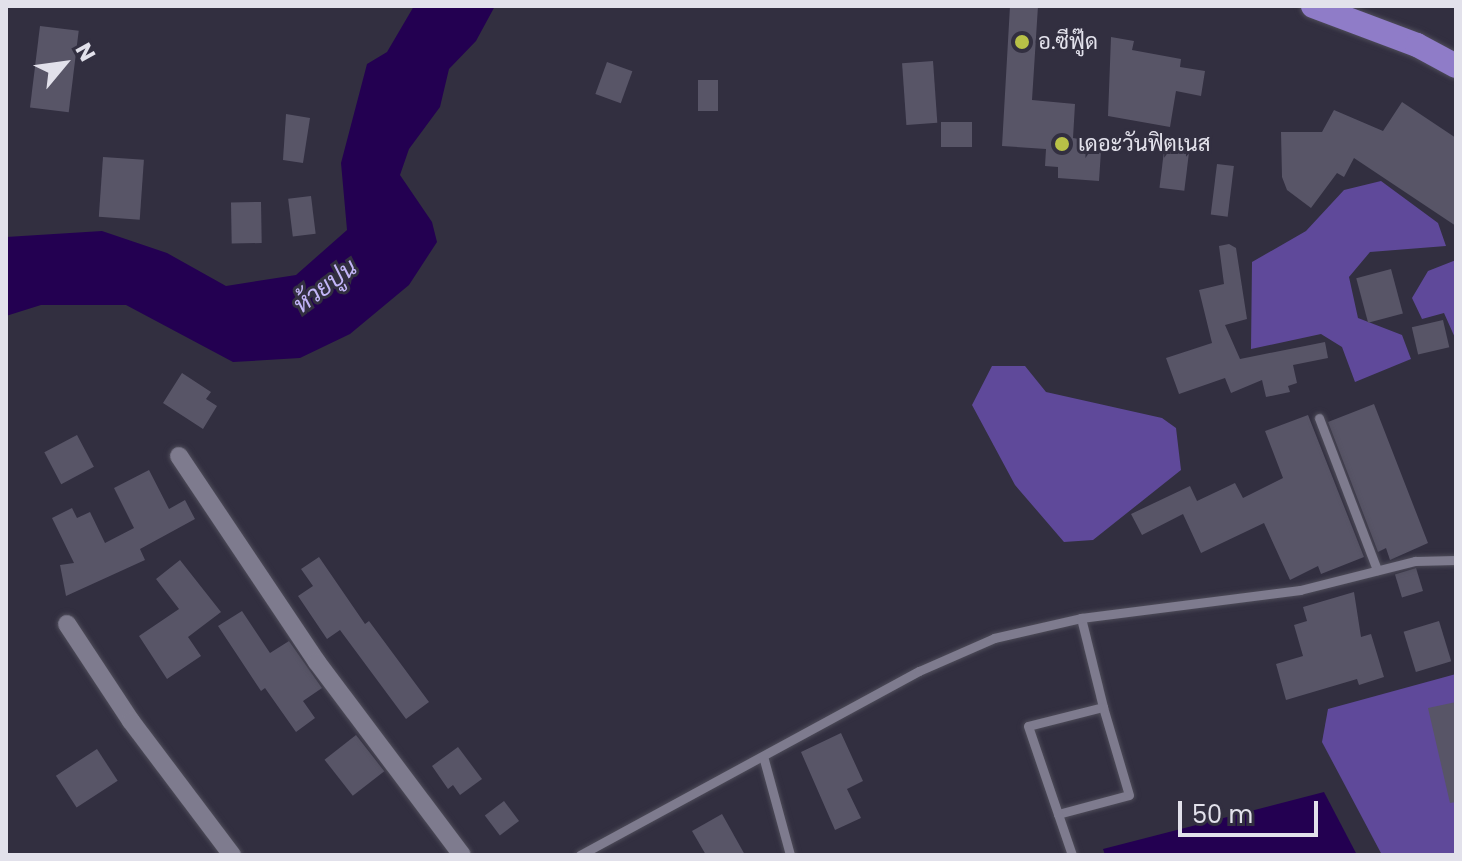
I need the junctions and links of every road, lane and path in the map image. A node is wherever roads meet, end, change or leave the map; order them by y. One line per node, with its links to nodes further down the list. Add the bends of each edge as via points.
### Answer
1 (1313, 6): 2 (main road, via 1417,45)
2 (1456, 66)
3 (1319, 418): 6 (lane)
4 (179, 456): 13 (street, via 317,662)
5 (1456, 560): 6 (lane)
6 (1377, 570): 7 (lane, via 1300,590)
7 (1081, 618): 9 (lane); 10 (lane, via 994,638 919,671)
8 (67, 624): 12 (street, via 131,721)
9 (1103, 707): 11 (lane, via 1129,795); 11 (lane, via 1028,726)
10 (763, 756): 14 (lane); 15 (lane)
11 (1058, 814): 16 (lane)
12 (232, 855)
13 (462, 855)
14 (580, 855)
15 (790, 855)
16 (1072, 855)

